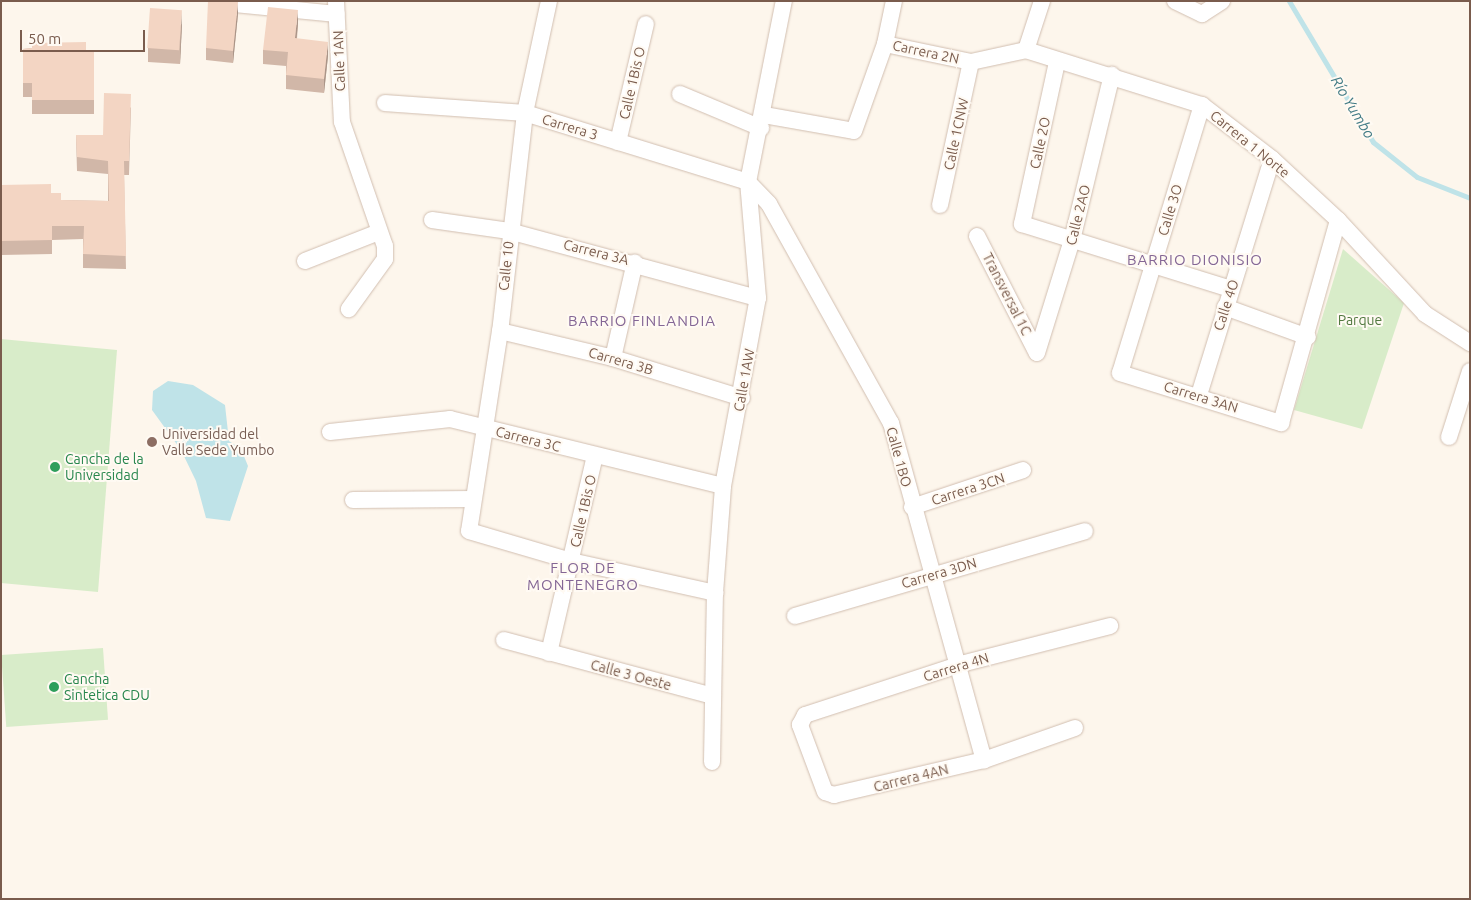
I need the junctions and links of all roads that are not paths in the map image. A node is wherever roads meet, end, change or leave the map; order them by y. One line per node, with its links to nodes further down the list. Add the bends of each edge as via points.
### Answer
1 (548, 1): 18 (street, Calle 10)
2 (784, 1): 19 (street, Calle 1AW)
3 (894, 1): 10 (street)
4 (1042, 1): 11 (street)
5 (1175, 1): 6 (street, via 1202,14)
6 (1222, 1)
7 (235, 4): 8 (street)
8 (337, 8): 27 (street, Calle 1AN, via 342,122)
9 (646, 24): 20 (street, Calle 1Bis O)
10 (885, 44): 12 (street, Carrera 2N); 19 (street, via 860,123 854,132)
11 (1026, 50): 12 (street, Carrera 2N); 13 (street, Carrera 1 Norte)
12 (971, 62): 23 (street, Calle 1CNW)
13 (1057, 62): 14 (street, Carrera 1 Norte); 29 (street, Calle 2O, via 1022,224)
14 (1112, 75): 17 (street, Carrera 1 Norte); 29 (street, Calle 2AO)
15 (680, 94): 19 (street)
16 (385, 103): 18 (street, Carrera 3)
17 (1202, 105): 21 (street, Carrera 1 Norte); 32 (street, Calle 3O)
18 (525, 113): 20 (street, Carrera 3); 26 (street, Calle 10)
19 (762, 122): 22 (street, Calle 1AW)
20 (618, 142): 22 (street, Carrera 3)
21 (1272, 159): 25 (street, Carrera 1 Norte); 33 (street, Calle 4O)
22 (748, 182): 34 (street, Calle 1AW); 54 (street, Calle 1BO, via 769,204 892,423)
23 (940, 205)
24 (432, 220): 26 (street, Carrera 3A)
25 (1338, 220): 38 (street); 39 (street, Carrera 1 Norte, via 1425,314)
26 (509, 231): 31 (street, Carrera 3A); 37 (street, Calle 10)
27 (379, 232): 30 (street); 36 (street, Calle 1AN, via 385,259)
28 (977, 236): 40 (street, Transversal 1C)
29 (1072, 240): 32 (street); 40 (street, Calle 2AO)
30 (305, 261)
31 (635, 262): 34 (street, Carrera 3A); 41 (street)
32 (1154, 265): 33 (street); 43 (street, Calle 3O)
33 (1231, 289): 35 (street, Calle 4O)
34 (758, 298): 45 (street, Calle 1AW)
35 (1225, 307): 38 (street); 44 (street, Calle 4O)
36 (349, 309)
37 (500, 331): 41 (street, Carrera 3B); 46 (street, Calle 10)
38 (1308, 337): 44 (street, Carrera 3AN, via 1281,423)
39 (1470, 343)
40 (1038, 353)
41 (613, 358): 45 (street, Carrera 3B)
42 (1470, 371): 48 (street)
43 (1120, 373): 44 (street, Carrera 3AN)
44 (1199, 395)
45 (742, 398): 51 (street, Calle 1AW)
46 (482, 428): 47 (street, Carrera 3C, via 450,419); 49 (street, Carrera 3C); 52 (street, Calle 10)
47 (330, 432)
48 (1449, 437)
49 (595, 456): 51 (street, Carrera 3C); 56 (street, Calle 1Bis O)
50 (1023, 470): 54 (street, Carrera 3CN)
51 (723, 486): 58 (street, Calle 1AW)
52 (473, 499): 53 (street); 56 (street, Calle 10, via 469,531)
53 (353, 500)
54 (912, 507): 57 (street, Calle 1BO)
55 (1085, 532): 57 (street, Carrera 3DN)
56 (571, 561): 58 (street); 62 (street, Calle 1Bis O)
57 (932, 574): 59 (street, Carrera 3DN); 63 (street, Calle 1BO)
58 (715, 593): 64 (street, Calle 1AW)
59 (795, 616)
60 (1110, 626): 63 (street, Carrera 4N)
61 (504, 640): 62 (street)
62 (549, 654): 64 (street, Calle 3 Oeste)
63 (961, 664): 65 (street, Carrera 4N); 67 (street, Calle 1BO)
64 (713, 696): 68 (street, Calle 1AW)
65 (805, 715): 67 (street, Carrera 4AN, via 801,736 825,792 834,795)
66 (1075, 728): 67 (street, Carrera 4AN)
67 (984, 760)
68 (712, 762)

